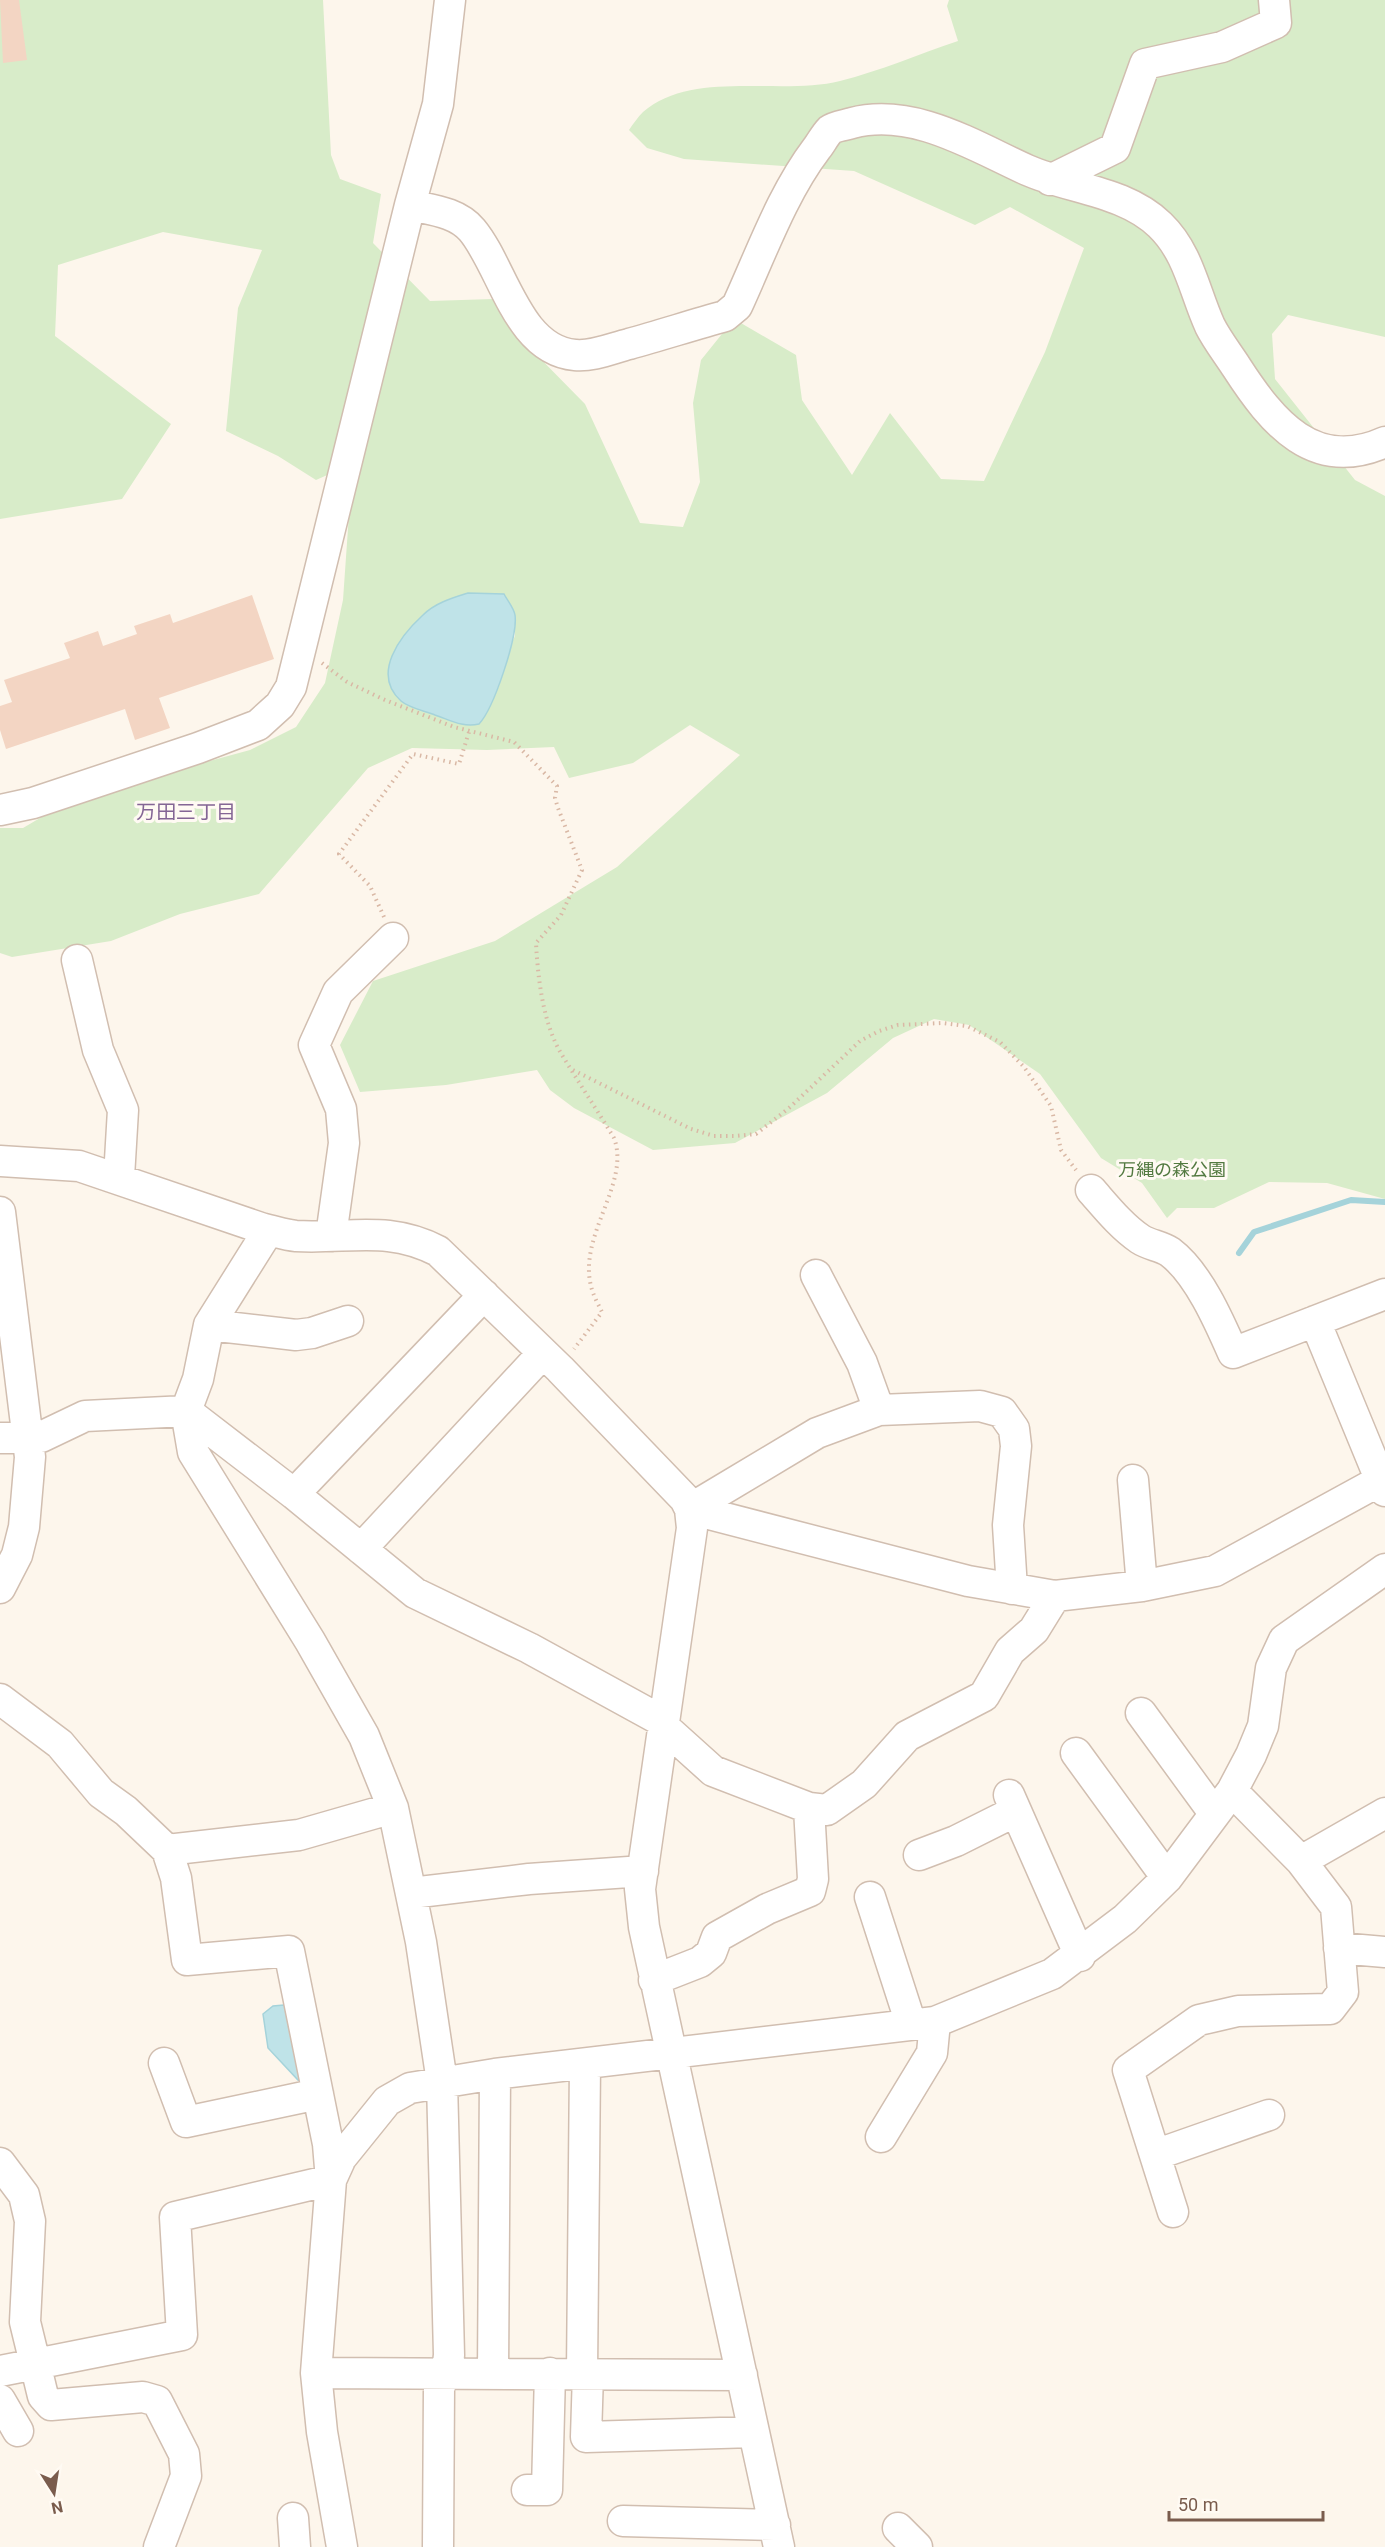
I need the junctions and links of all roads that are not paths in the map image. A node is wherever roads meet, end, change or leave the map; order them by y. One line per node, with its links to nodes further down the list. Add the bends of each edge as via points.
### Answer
1 (450, 0): 4 (street, via 438,104)
2 (1274, 0): 3 (street, via 1276,23 1222,47 1145,64 1115,148)
3 (1050, 180): 4 (street, via 936,129 893,118 863,120 831,129 802,168 736,306 725,316 577,356 555,351 535,334 513,304 472,230 451,214); 5 (street, via 1134,206 1160,224 1179,247 1210,327 1254,394 1289,432 1312,447 1346,453)
4 (410, 205): 6 (street, via 291,687 280,705 258,724 198,748 33,803)
5 (1385, 442)
6 (0, 810)
7 (393, 938): 14 (street, via 338,992 314,1045 341,1109 344,1143)
8 (77, 960): 10 (street, via 98,1050 123,1110)
9 (0, 1161): 10 (street, via 79,1166)
10 (119, 1177): 13 (street)
11 (1091, 1190): 19 (street, via 1116,1218 1141,1239 1169,1252 1190,1276 1216,1315 1233,1353)
12 (0, 1212): 25 (street)
13 (264, 1229): 14 (street, via 294,1236); 20 (street, via 263,1239)
14 (331, 1236): 17 (street, via 388,1234 416,1239 438,1251)
15 (816, 1275): 22 (street, via 862,1363)
16 (1385, 1294): 19 (street)
17 (484, 1295): 21 (street); 28 (street)
18 (348, 1321): 20 (street, via 296,1335)
19 (1315, 1321): 27 (street)
20 (209, 1325): 23 (street, via 198,1379)
21 (551, 1361): 29 (street, via 673,1486); 30 (street)
22 (879, 1410): 29 (street, via 817,1433); 34 (street, via 980,1406 1002,1412 1014,1429 1016,1446 1008,1525)
23 (186, 1411): 25 (street, via 85,1416); 28 (street); 41 (street, via 193,1452 364,1736)
24 (0, 1438): 25 (street)
25 (30, 1439): 33 (street, via 24,1527 17,1555)
26 (1133, 1480): 32 (street)
27 (1383, 1483): 32 (street, via 1215,1571)
28 (294, 1494): 30 (street)
29 (690, 1509): 34 (street); 38 (street, via 692,1528)
30 (360, 1548): 38 (street, via 415,1593 529,1648)
31 (1385, 1569): 40 (street, via 1284,1640 1271,1668 1263,1725 1251,1755)
32 (1142, 1586): 35 (street)
33 (0, 1588)
34 (1012, 1589): 35 (street)
35 (1054, 1596): 42 (street, via 1034,1630 1010,1651 984,1696 907,1736 864,1784 840,1803 827,1810)
36 (0, 1699): 44 (street, via 60,1744 101,1793)
37 (1141, 1713): 40 (street)
38 (664, 1724): 42 (street, via 713,1771); 47 (street)
39 (1076, 1752): 48 (street)
40 (1223, 1802): 46 (street); 48 (street)
41 (393, 1808): 44 (street, via 299,1835); 49 (street)
42 (809, 1808): 54 (street, via 813,1879 810,1891 717,1937 711,1953 700,1962)
43 (1385, 1813): 46 (street)
44 (167, 1850): 61 (street, via 176,1878 187,1960 289,1951)
45 (919, 1855): 53 (street, via 956,1841 1013,1803)
46 (1301, 1861): 51 (street, via 1336,1907)
47 (643, 1871): 49 (street); 54 (street, via 640,1889)
48 (1167, 1878): 53 (street)
49 (411, 1893): 60 (street)
50 (870, 1897): 55 (street)
51 (1339, 1948): 52 (street); 64 (street, via 1343,1992 1330,2009 1238,2011 1199,2020 1128,2070)
52 (1385, 1952)
53 (1080, 1956): 55 (street, via 1052,1974)
54 (654, 1980): 56 (street)
55 (923, 2023): 56 (street); 63 (street, via 932,2053)
56 (670, 2055): 58 (street); 75 (street)
57 (164, 2063): 61 (street, via 186,2122)
58 (585, 2064): 59 (street); 74 (street)
59 (495, 2074): 60 (street); 72 (street)
60 (442, 2082): 66 (street, via 410,2088 387,2101 341,2158); 70 (street)
61 (318, 2094): 66 (street)
62 (1269, 2115): 64 (street)
63 (881, 2137)
64 (1155, 2155): 67 (street)
65 (0, 2163): 68 (street, via 24,2195 30,2221 25,2322)
66 (331, 2180): 68 (street, via 175,2217 182,2335); 71 (street)
67 (1173, 2212)
68 (33, 2365): 69 (street); 83 (street, via 43,2396 51,2405 143,2397 157,2401 184,2454 186,2476)
69 (0, 2371)
70 (447, 2372): 71 (street); 72 (street); 86 (street, via 439,2387)
71 (316, 2373): 85 (street)
72 (493, 2373): 73 (street)
73 (550, 2373): 74 (street); 79 (street, via 548,2490)
74 (585, 2373): 75 (street); 78 (street, via 586,2437)
75 (742, 2375): 78 (street)
76 (0, 2400): 77 (street)
77 (18, 2431)
78 (754, 2432): 82 (street)
79 (527, 2490)
80 (293, 2518): 84 (street)
81 (623, 2522): 82 (street)
82 (777, 2536)
83 (159, 2547)
84 (295, 2547)
85 (342, 2547)
86 (438, 2547)

